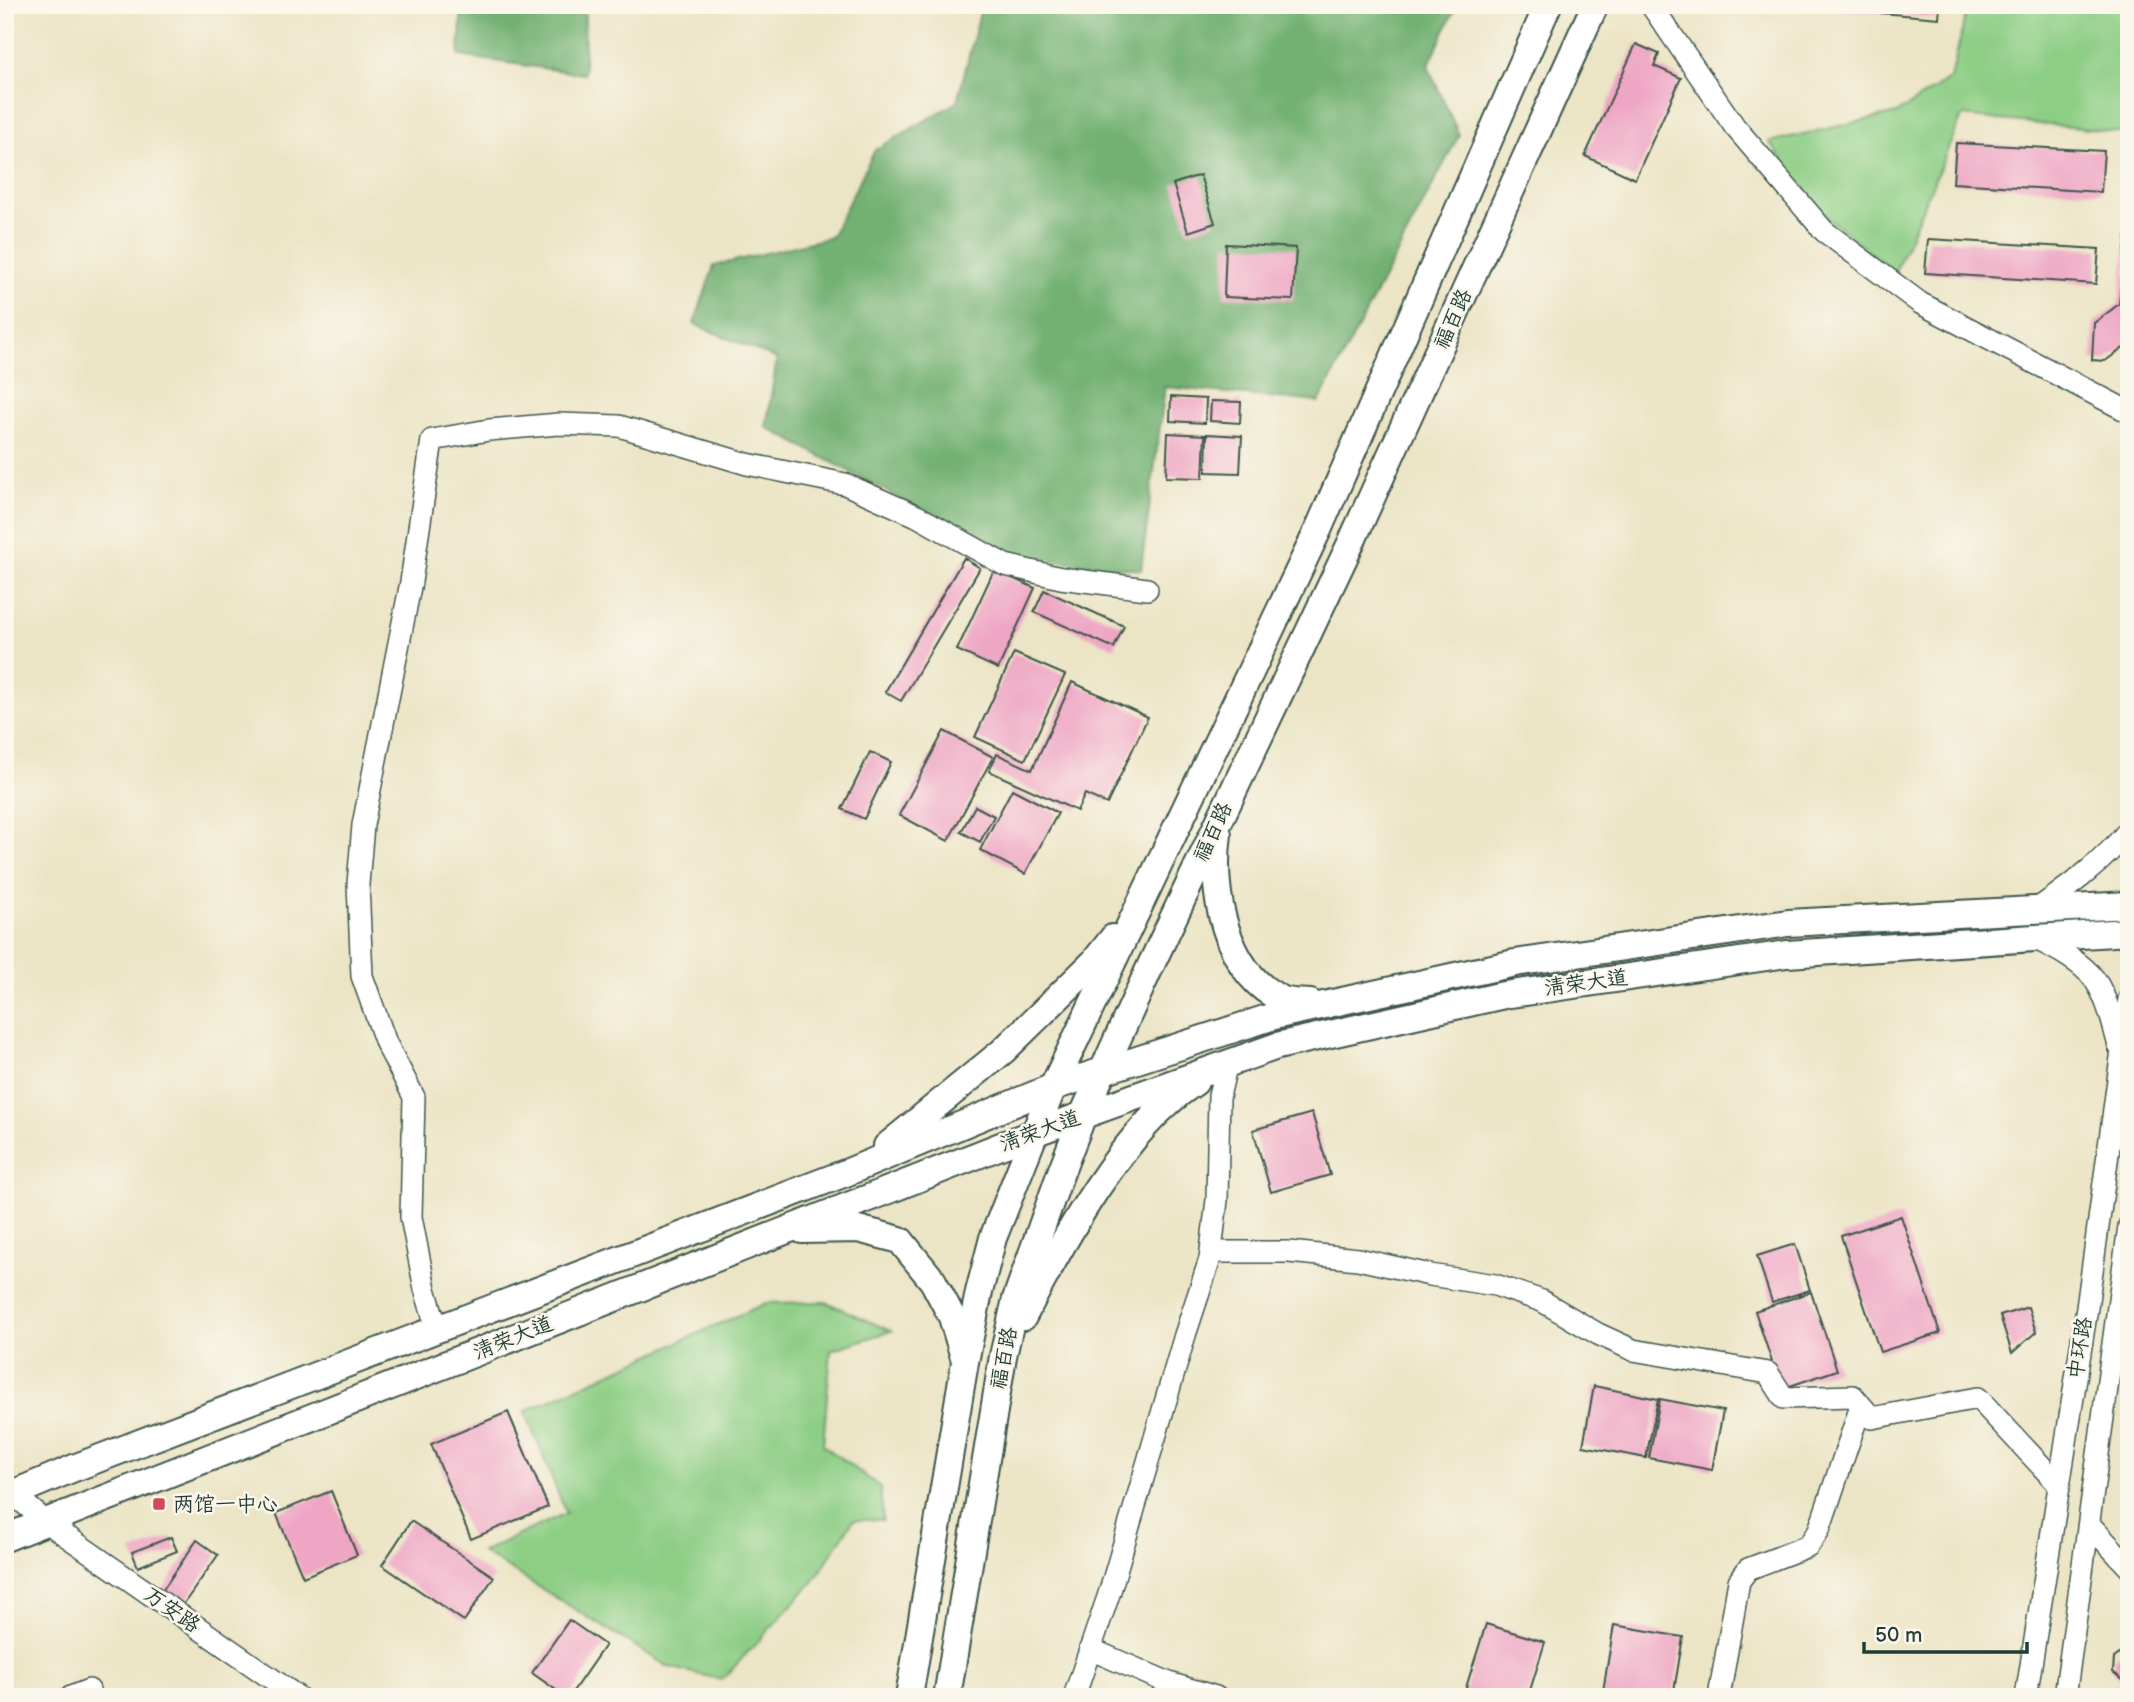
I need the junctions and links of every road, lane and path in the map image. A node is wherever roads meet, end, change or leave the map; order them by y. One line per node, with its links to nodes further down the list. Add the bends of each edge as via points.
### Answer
1 (1548, 5): 8 (main road, 福百路, via 1318,530)
2 (1595, 5): 6 (main road, 福百路, via 1350,545)
3 (1651, 5): 4 (street, via 1735,127 1824,231 1920,303)
4 (2129, 412)
5 (1147, 589): 26 (street, via 1005,565 917,516 845,484 747,464 619,426 559,424 432,440 411,582 363,825 358,884 362,976 386,1043 414,1097 411,1217)
6 (1220, 816): 14 (main road, via 1215,885 1229,942 1253,979 1284,1000); 17 (main road, 福百路)
7 (2129, 830): 10 (street, via 2080,879)
8 (1142, 901): 18 (main road, 福百路); 21 (main road, via 1094,962 1003,1051 885,1148)
9 (2129, 905): 10 (main road, 清荣大道)
10 (2036, 910): 14 (main road, 清荣大道, via 1788,923 1514,963)
11 (2129, 932): 12 (main road, 清荣大道)
12 (2034, 938): 15 (street, via 2092,975 2109,1008); 16 (main road, 清荣大道, via 1787,954 1504,995 1277,1046)
13 (2129, 999): 15 (street, 中环路)
14 (1326, 1004): 17 (main road, 清荣大道, via 1274,1016)
15 (2121, 1053): 30 (street, 中环路)
16 (1225, 1064): 19 (main road, 清荣大道); 24 (street, via 1219,1096); 27 (main road, via 1180,1092 1141,1130 1102,1181)
17 (1102, 1072): 18 (main road, 清荣大道); 19 (main road, 福百路)
18 (1053, 1087): 20 (main road, 福百路); 21 (main road, 清荣大道)
19 (1083, 1115): 20 (main road, 清荣大道); 27 (main road, 福百路, via 1032,1250)
20 (1036, 1132): 23 (main road, 清荣大道); 28 (main road, 福百路, via 993,1238)
21 (848, 1172): 26 (main road, 清荣大道)
22 (2129, 1226): 25 (street, 中环路)
23 (786, 1230): 28 (main road, via 858,1229 900,1240 933,1281 952,1317); 32 (main road, 清荣大道)
24 (1211, 1252): 29 (street, via 1289,1252 1358,1259 1494,1285 1542,1301 1633,1350 1768,1373 1784,1398 1853,1396); 36 (street)
25 (2125, 1277): 33 (street, 中环路)
26 (437, 1329): 31 (main road, 清荣大道)
27 (1003, 1356): 39 (main road, 福百路)
28 (965, 1362): 38 (main road, 福百路)
29 (1861, 1406): 30 (street, via 1872,1418 1978,1398); 42 (street, via 1819,1530 1808,1546 1748,1569 1739,1581)
30 (2059, 1485): 43 (street, 中环路)
31 (8, 1492): 32 (street, 万安路)
32 (46, 1522): 34 (main road, 清荣大道); 37 (street, 万安路)
33 (2089, 1524): 35 (street); 44 (street, 中环路)
34 (5, 1538)
35 (2129, 1567)
36 (1090, 1649): 40 (street); 41 (street, via 1169,1683)
37 (298, 1697)
38 (909, 1697)
39 (947, 1697)
40 (1074, 1697)
41 (1216, 1697)
42 (1719, 1697)
43 (2026, 1697)
44 (2065, 1697)

